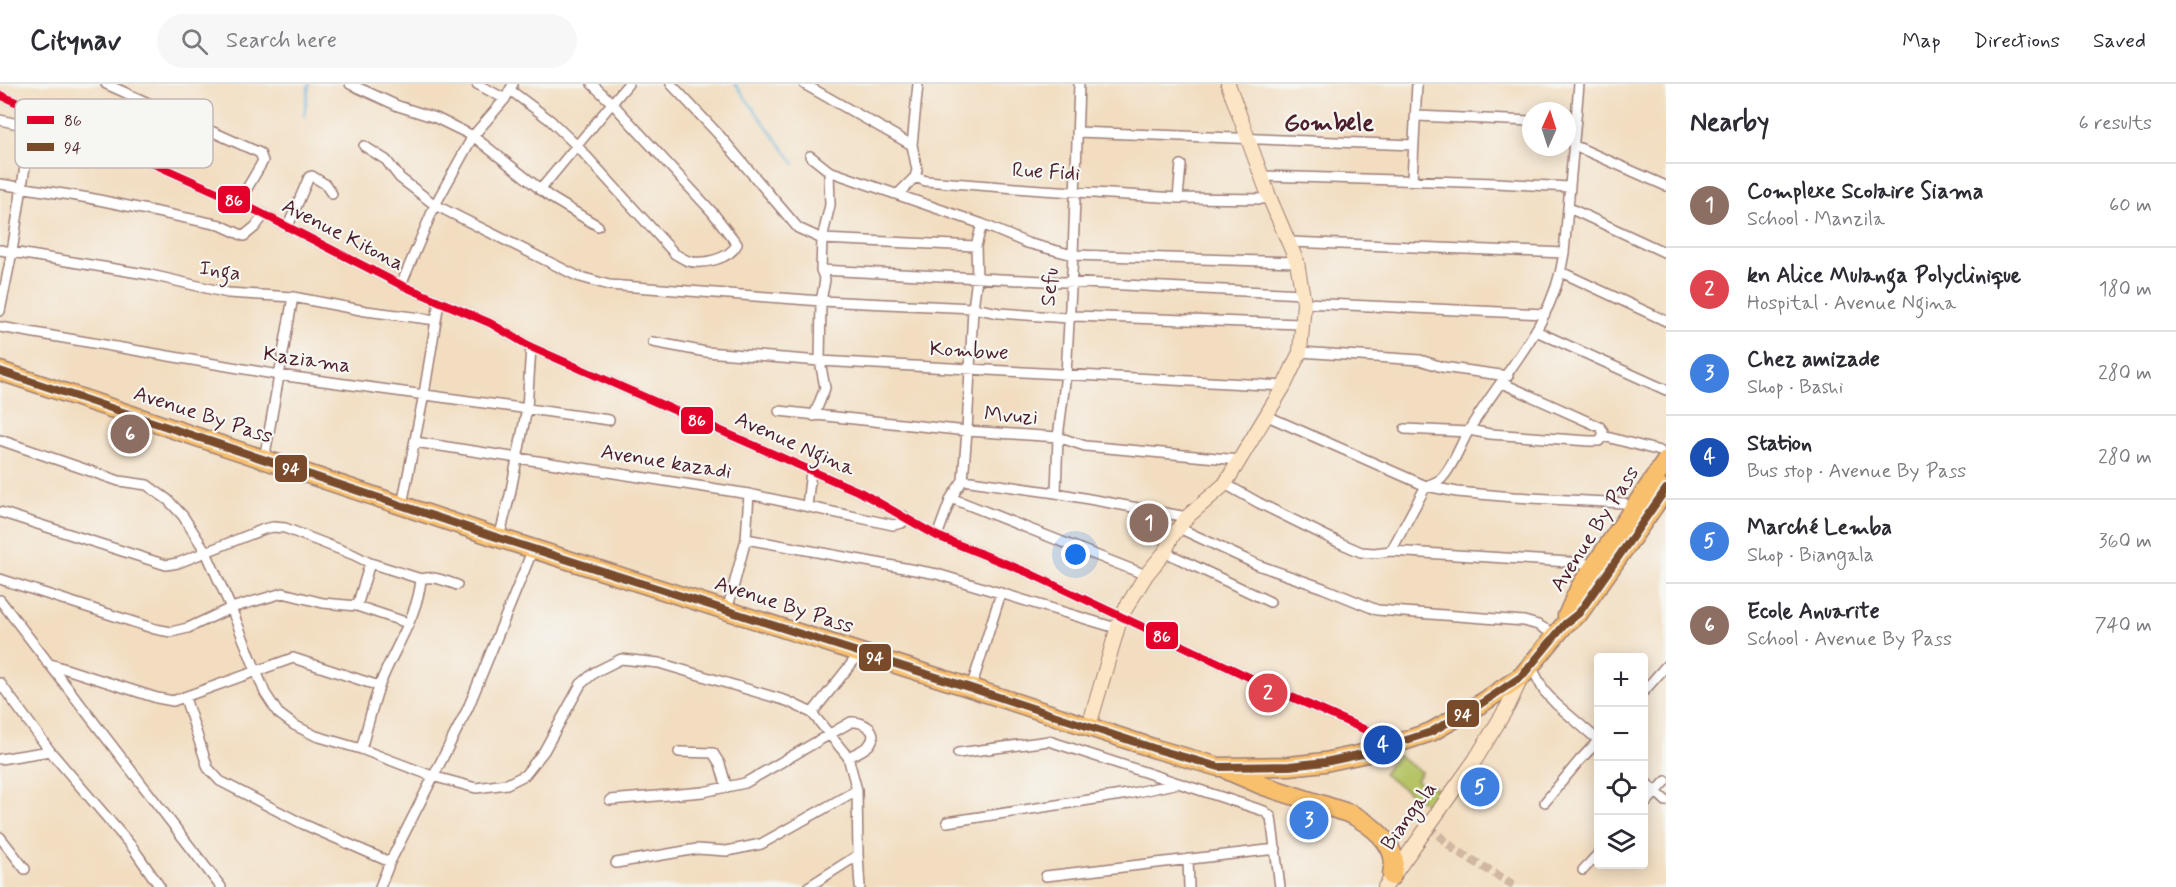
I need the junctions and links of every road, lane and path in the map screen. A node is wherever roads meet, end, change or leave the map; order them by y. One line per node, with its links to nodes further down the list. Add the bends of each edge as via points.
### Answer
1 (106, 84): 13 (street)
2 (350, 84): 27 (street)
3 (477, 84): 17 (street)
4 (591, 84): 20 (street)
5 (628, 84): 20 (street)
6 (671, 84): 60 (street, via 798,228)
7 (804, 84): 29 (street)
8 (918, 84): 29 (street)
9 (1079, 84): 26 (street, Sefu)
10 (1228, 84): 28 (street)
11 (1417, 84): 21 (street)
12 (1579, 84): 19 (street)
13 (121, 87): 16 (street)
14 (512, 87): 17 (street); 33 (street)
15 (0, 95): 18 (street, Avenue Kitona)
16 (146, 99)
17 (505, 99): 27 (street)
18 (15, 102)
19 (1575, 102)
20 (612, 103): 33 (street); 33 (street, via 713,213 737,244 731,252 704,261 686,260 675,254)
21 (1416, 116): 23 (street); 30 (street)
22 (0, 120): 24 (street)
23 (1522, 121)
24 (15, 123)
25 (213, 131): 53 (street, via 260,153 263,161)
26 (1077, 132): 28 (street); 48 (street, Sefu)
27 (473, 136): 47 (street); 54 (street)
28 (1249, 138): 30 (street); 40 (street)
29 (912, 145): 41 (street)
30 (1414, 145): 42 (street)
31 (364, 146): 54 (street, via 386,160 400,178)
32 (1576, 146): 44 (street)
33 (578, 147): 47 (street)
34 (810, 156): 39 (street)
35 (1572, 156): 46 (street)
36 (1181, 165): 51 (street)
37 (26, 168): 45 (street)
38 (163, 168): 53 (street, Avenue Kitona)
39 (829, 171): 50 (street); 60 (street, via 830,205)
40 (1263, 176): 42 (street); 52 (street)
41 (915, 177): 48 (street, Rue Fidi, via 933,183); 50 (street)
42 (1412, 180): 46 (street)
43 (0, 184): 45 (street)
44 (1666, 186)
45 (23, 188): 56 (street, via 220,225 244,236); 64 (street)
46 (1570, 188): 55 (street)
47 (540, 190): 59 (street)
48 (1075, 191): 51 (street, Rue Fidi); 67 (street, Sefu)
49 (332, 194): 58 (street, via 326,184 309,177)
50 (898, 194): 57 (street)
51 (1178, 198): 52 (street, Rue Fidi)
52 (1270, 199): 61 (street)
53 (239, 202): 56 (street, Avenue Kitona)
54 (435, 205): 73 (street); 76 (street, via 593,282 624,288)
55 (1569, 208): 65 (street); 66 (street)
56 (264, 214): 58 (street, Avenue Kitona)
57 (982, 224): 62 (street); 67 (street, via 1027,243)
58 (288, 226): 73 (street, Avenue Kitona)
59 (598, 226)
60 (822, 239): 62 (street); 69 (street)
61 (1290, 242): 65 (street); 68 (street)
62 (976, 246): 71 (street)
63 (0, 250): 64 (street, Inga)
64 (12, 252): 74 (street, Inga, via 150,275 228,293); 79 (street)
65 (1564, 253): 70 (street)
66 (1666, 254)
67 (1073, 255): 68 (street); 72 (street, Sefu)
68 (1298, 262): 75 (street)
69 (821, 270): 71 (street); 76 (street, via 825,280)
70 (1561, 272): 80 (street); 83 (street)
71 (977, 278): 72 (street); 78 (street)
72 (1071, 284): 75 (street); 81 (street, Sefu)
73 (401, 285): 77 (street, Avenue Kitona)
74 (293, 297): 82 (street, Inga); 94 (street)
75 (1304, 298): 80 (street); 84 (street)
76 (821, 301): 78 (street); 90 (street)
77 (439, 302): 82 (street); 88 (street, Avenue Ngina, via 490,323)
78 (974, 308): 81 (street); 91 (street)
79 (0, 311)
80 (1545, 314): 86 (street)
81 (1068, 318): 84 (street); 93 (street, Sefu)
82 (436, 320): 98 (street)
83 (1666, 321)
84 (1302, 324): 89 (street)
85 (0, 327): 94 (street, Kaziama)
86 (1536, 331): 95 (street); 97 (street)
87 (653, 342): 90 (street, Kombwe, via 706,352)
88 (531, 347): 99 (street); 115 (street, Avenue Ngina)
89 (1300, 352): 95 (street, via 1420,360); 96 (street)
90 (820, 361): 91 (street, Kombwe); 102 (street, via 825,388)
91 (970, 370): 93 (street, Kombwe); 105 (street)
92 (0, 371): 113 (highway, Avenue By Pass)
93 (1066, 374): 96 (street, Kombwe); 108 (street, Sefu)
94 (279, 375): 98 (street, Kaziama); 113 (street)
95 (1505, 379): 106 (street); 107 (street, via 1600,427)
96 (1284, 386): 101 (street)
97 (1666, 390)
98 (424, 394): 99 (street, Kaziama); 110 (street)
99 (527, 408): 103 (street, Kaziama); 112 (street)
100 (779, 411): 102 (street, Mvuzi)
101 (1265, 415): 114 (street); 118 (street)
102 (814, 416): 105 (street, Mvuzi)
103 (609, 420)
104 (1405, 429): 106 (street)
105 (967, 431): 108 (street, Mvuzi); 116 (street)
106 (1469, 431): 107 (street, via 1589,441 1599,441); 118 (street, via 1441,479)
107 (1604, 436): 111 (street)
108 (1058, 437): 114 (street, Mvuzi, via 1085,446); 120 (street, Sefu)
109 (0, 441): 135 (street, via 119,481 147,485 183,516)
110 (415, 442): 112 (street, Avenue kazadi); 124 (street)
111 (1663, 456): 138 (highway, Avenue By Pass)
112 (518, 457): 121 (street, Avenue kazadi); 131 (street)
113 (264, 460): 124 (highway, Avenue By Pass)
114 (1239, 460): 117 (street)
115 (811, 471): 125 (street); 128 (street, Avenue Ngina)
116 (963, 480): 120 (street); 122 (street)
117 (1225, 484): 129 (street); 134 (street, via 1361,552)
118 (1426, 486): 123 (street, via 1513,497); 134 (street)
119 (1666, 489): 126 (highway, Avenue By Pass)
120 (1056, 493): 129 (street)
121 (749, 494): 125 (street, Avenue kazadi); 132 (street)
122 (951, 498): 130 (street); 139 (street)
123 (1624, 503)
124 (402, 505): 131 (highway, Avenue By Pass)
125 (807, 506): 128 (street, Avenue kazadi, via 893,525 902,523)
126 (1660, 508): 151 (highway, Avenue By Pass, via 1579,613)
127 (0, 512): 135 (street, via 166,565)
128 (904, 516): 130 (street, Avenue Ngina)
129 (1183, 523): 136 (street); 151 (street, via 1258,565 1377,610 1524,621)
130 (937, 536): 149 (street, Avenue Ngina, via 1029,573)
131 (499, 538): 133 (highway, Avenue By Pass)
132 (746, 539): 143 (street, via 937,574); 148 (street)
133 (533, 549): 148 (highway, Avenue By Pass); 175 (street, via 468,708)
134 (1391, 551): 138 (street)
135 (206, 552): 137 (street, via 273,527 285,528); 147 (street)
136 (1165, 552): 139 (street); 145 (street)
137 (370, 563): 141 (street); 146 (street)
138 (1594, 566): 151 (highway, Avenue By Pass)
139 (1146, 575): 149 (street)
140 (0, 579): 147 (street, via 171,632)
141 (421, 579): 142 (street); 150 (street)
142 (457, 585)
143 (1001, 593): 149 (street); 160 (street)
144 (0, 600): 153 (street)
145 (1270, 602)
146 (357, 606): 147 (street, via 283,593); 150 (street)
147 (231, 608): 155 (street)
148 (727, 611): 152 (highway, Avenue By Pass)
149 (1119, 622): 163 (street); 166 (street, Avenue Ngina)
150 (408, 623): 158 (street)
151 (1560, 629): 156 (highway, Avenue By Pass)
152 (860, 653): 160 (highway, Avenue By Pass); 162 (street)
153 (47, 663): 161 (street, via 157,698); 199 (street)
154 (1666, 666): 159 (street)
155 (256, 671): 158 (street, via 293,658); 161 (street); 168 (street, via 278,713 294,725)
156 (1527, 671): 165 (street, via 1556,704); 166 (highway, Avenue By Pass, via 1431,732); 197 (street, Biangala, via 1474,760)
157 (0, 683): 169 (street)
158 (379, 686): 168 (street)
159 (1648, 686)
160 (971, 688): 163 (highway, Avenue By Pass)
161 (185, 698): 192 (street, via 208,768 220,781 303,824)
162 (812, 713): 164 (street); 175 (street, via 787,701 678,669 621,659 581,684 544,751 525,775 507,784 476,788)
163 (1089, 726): 174 (highway, Avenue By Pass)
164 (828, 734): 172 (street); 172 (street, via 851,722 869,727 869,744); 179 (street, via 762,775)
165 (1594, 737)
166 (1395, 743): 174 (highway, Avenue By Pass, via 1325,762)
167 (1594, 746): 185 (street)
168 (361, 749): 175 (street)
169 (50, 751): 173 (street); 198 (street, via 133,848)
170 (679, 752): 179 (street, via 713,753)
171 (958, 753): 177 (street, via 1049,741)
172 (848, 758): 180 (street)
173 (0, 759)
174 (1219, 767): 197 (highway, via 1363,820 1381,837 1394,860)
175 (432, 776): 192 (street)
176 (1666, 781): 181 (street)
177 (1176, 783): 186 (street); 188 (street, via 1264,811 1270,818)
178 (1648, 785): 181 (street)
179 (727, 788): 182 (street)
180 (857, 790): 189 (street); 193 (street, via 761,844 727,851 697,849)
181 (1656, 792): 183 (street); 184 (street)
182 (610, 800)
183 (1648, 801)
184 (1666, 801)
185 (1545, 802)
186 (947, 822)
187 (0, 837): 194 (street)
188 (1276, 849): 190 (street); 204 (street)
189 (858, 855): 201 (street); 202 (street)
190 (1188, 859): 196 (street); 203 (street)
191 (1594, 859): 195 (street)
192 (390, 862): 200 (street)
193 (616, 863)
194 (25, 869)
195 (1583, 870)
196 (1046, 876)
197 (1388, 881)
198 (160, 887)
199 (221, 887)
200 (380, 887)
201 (808, 887)
202 (860, 887)
203 (1189, 887)
204 (1280, 887)

